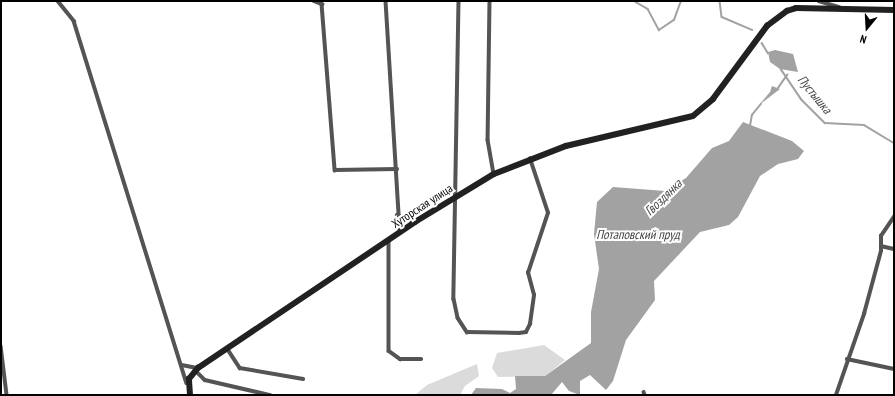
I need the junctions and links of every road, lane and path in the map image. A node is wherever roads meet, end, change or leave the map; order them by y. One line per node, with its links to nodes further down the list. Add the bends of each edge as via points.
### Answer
1 (58, 1): 24 (street, via 74,20)
2 (314, 1): 10 (street, via 322,4 335,170)
3 (386, 1): 10 (street)
4 (459, 1): 12 (street)
5 (490, 1): 11 (street, via 488,140)
6 (819, 1): 7 (street)
7 (846, 9): 8 (main road, Хуторская улица); 9 (main road, Хуторская улица, via 796,8 779,16 752,44 713,99 693,116 566,146)
8 (894, 10)
9 (530, 159): 11 (main road, Хуторская улица); 12 (street, via 548,214 530,261 528,273 534,295 526,332 472,333 462,327 454,299 457,209)
10 (397, 169): 13 (street)
11 (494, 174): 12 (main road, Хуторская улица)
12 (454, 198): 15 (main road, Хуторская улица)
13 (397, 215): 15 (street); 16 (street)
14 (894, 217): 18 (street, via 881,236)
15 (415, 222): 16 (main road, Хуторская улица)
16 (400, 233): 17 (main road, Хуторская улица)
17 (389, 241): 21 (main road, Хуторская улица); 22 (street, via 389,351 400,360)
18 (881, 246): 19 (street); 23 (street, via 864,314)
19 (894, 249)
20 (1, 346): 29 (street)
21 (228, 348): 25 (main road, Хуторская улица); 27 (street, via 240,368)
22 (421, 359)
23 (847, 359): 26 (street); 32 (street)
24 (182, 365): 25 (street); 28 (street)
25 (196, 369): 28 (main road); 31 (street, via 205,380)
26 (894, 369)
27 (303, 379)
28 (189, 387): 30 (main road)
29 (7, 395)
30 (190, 395)
31 (270, 395)
32 (836, 395)

